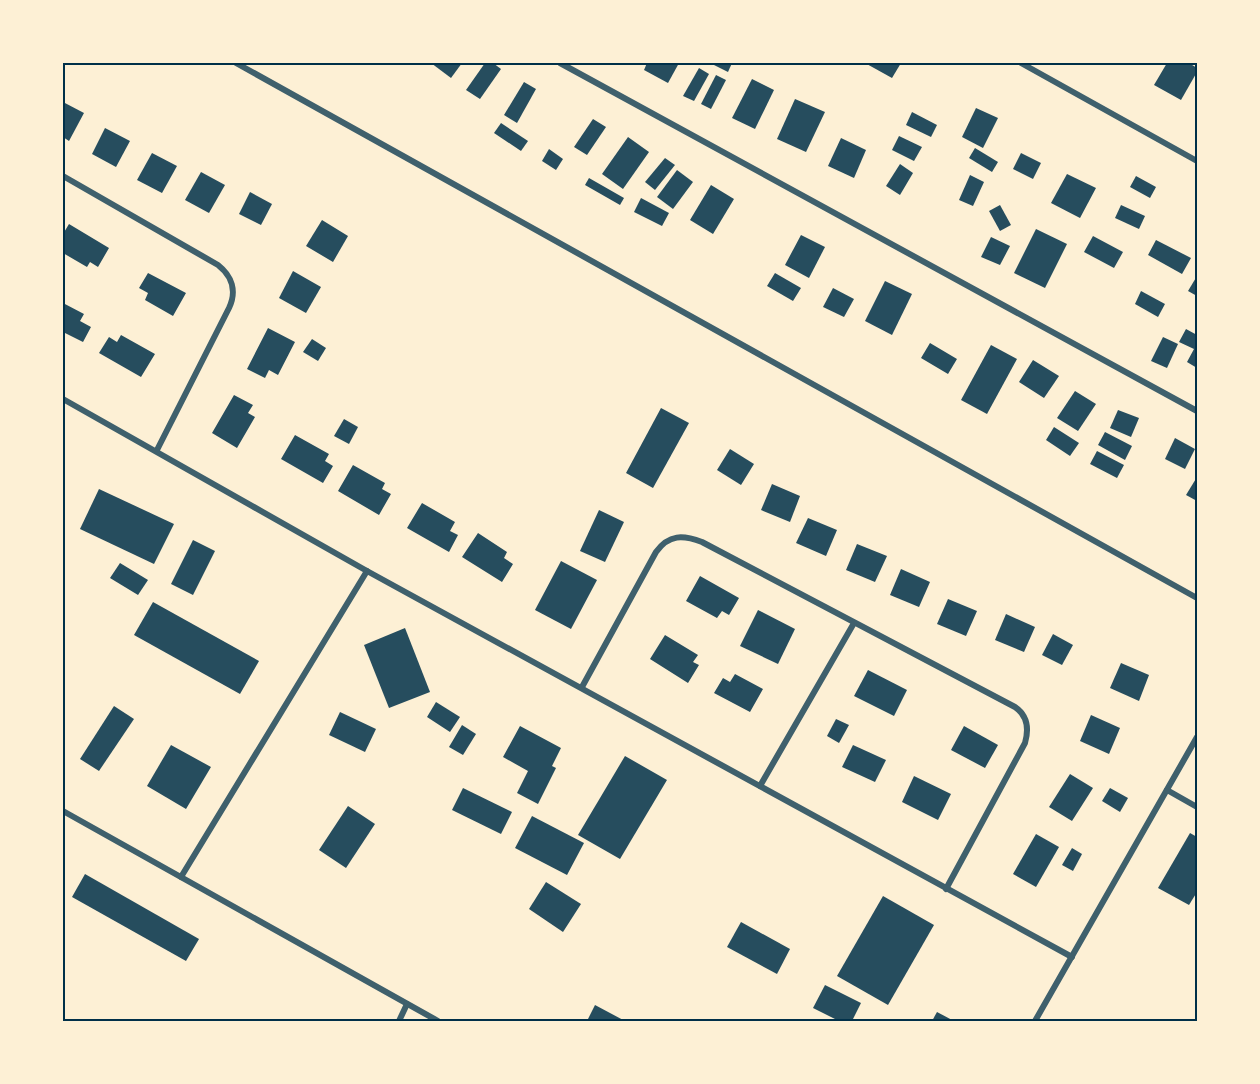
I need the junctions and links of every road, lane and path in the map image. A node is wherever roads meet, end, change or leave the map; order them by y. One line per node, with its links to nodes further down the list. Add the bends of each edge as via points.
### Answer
1 (236, 63): 10 (street)
2 (561, 63): 7 (street)
3 (1021, 63): 4 (street)
4 (1197, 161)
5 (63, 176): 8 (street, via 218,265 231,281 230,308)
6 (63, 399): 8 (street)
7 (1197, 411)
8 (157, 450): 9 (street)
9 (367, 571): 12 (street); 18 (street)
10 (1197, 598)
11 (854, 623): 12 (street, via 702,542 674,537 656,552); 14 (street); 19 (street, via 1015,707 1026,719 1024,743)
12 (582, 687): 14 (street)
13 (1197, 737): 15 (street)
14 (760, 786): 19 (street)
15 (1167, 790): 16 (street); 20 (street)
16 (1197, 807)
17 (63, 811): 18 (street)
18 (181, 877): 21 (street)
19 (946, 889): 20 (street)
20 (1072, 957): 24 (street)
21 (407, 1004): 22 (street); 23 (street)
22 (399, 1021)
23 (438, 1021)
24 (1035, 1021)

